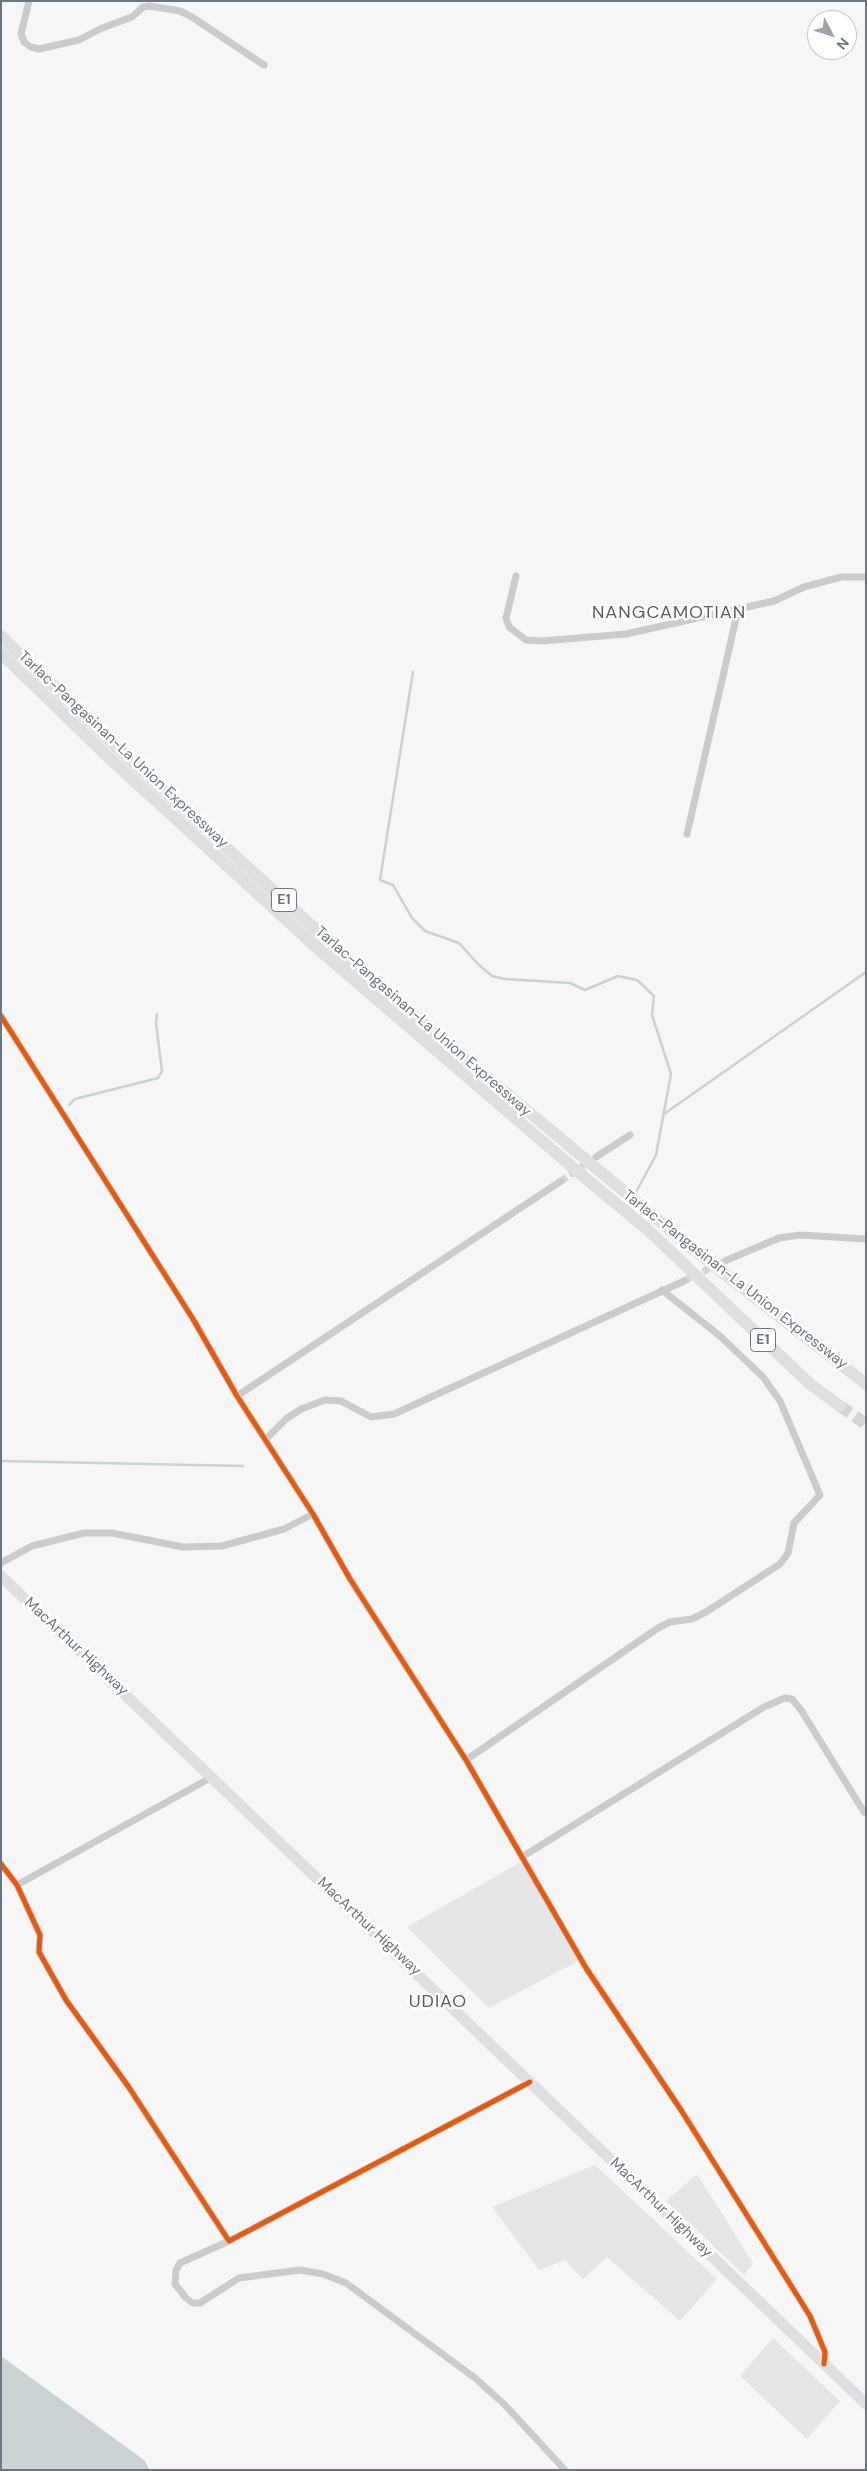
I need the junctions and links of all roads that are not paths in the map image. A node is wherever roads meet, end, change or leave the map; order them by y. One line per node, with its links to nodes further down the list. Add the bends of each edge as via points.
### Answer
1 (29, 1): 2 (street, via 21,34 31,47 39,49 79,40 150,6 180,11 192,17)
2 (264, 65)
3 (516, 576): 5 (street, via 506,618 515,634 526,640 626,634)
4 (866, 577): 5 (street, via 841,577 804,587 774,602)
5 (738, 610): 8 (street)
6 (1, 636): 17 (highway, Tarlac-Pangasinan-La Union Expressway / E1, via 113,744 373,982 685,1243)
7 (1, 653): 19 (highway, Tarlac-Pangasinan-La Union Expressway / E1, via 325,956 648,1229 810,1384)
8 (687, 834)
9 (1, 1016): 18 (street)
10 (630, 1135): 11 (street)
11 (596, 1157)
12 (561, 1181): 18 (street)
13 (866, 1239): 14 (street, via 793,1236 762,1244)
14 (727, 1260)
15 (684, 1281): 16 (street)
16 (662, 1290): 20 (street, via 394,1414 371,1417 340,1402 324,1400 301,1408); 24 (street, via 720,1336 763,1377 780,1401 820,1494 794,1523 788,1553 780,1564 706,1612 658,1628)
17 (866, 1384)
18 (237, 1396): 20 (street)
19 (840, 1406)
20 (266, 1439): 21 (street)
21 (314, 1514): 22 (street, via 284,1529 222,1546 184,1547 112,1533 84,1533 32,1546); 24 (street, via 350,1579)
22 (1, 1563)
23 (2, 1576): 25 (highway, MacArthur Highway)
24 (466, 1760): 27 (street)
25 (212, 1777): 29 (street); 30 (highway, MacArthur Highway)
26 (864, 1812): 27 (street, via 801,1710 792,1699 785,1698 764,1707)
27 (522, 1857): 32 (street, via 586,1968 681,2110 810,2316 825,2352)
28 (1, 1864): 29 (street)
29 (16, 1886): 31 (street, via 40,1935 39,1952 66,2000 128,2086)
30 (530, 2082): 31 (street); 32 (highway, MacArthur Highway)
31 (229, 2241): 34 (street, via 180,2263 175,2284 193,2303 200,2304 239,2278 300,2270 346,2283 475,2378 505,2404)
32 (824, 2364): 33 (highway, MacArthur Highway)
33 (866, 2404)
34 (564, 2470)

